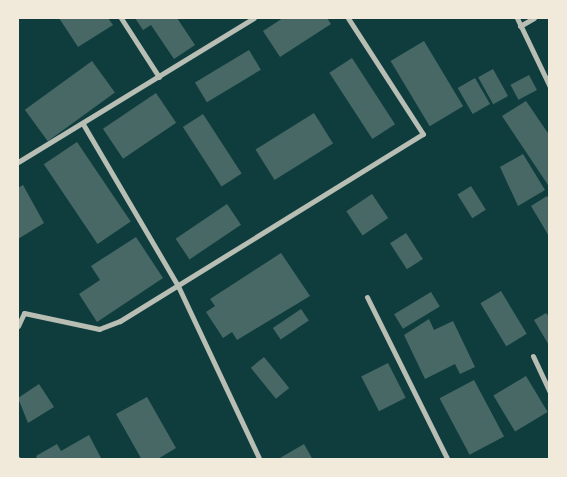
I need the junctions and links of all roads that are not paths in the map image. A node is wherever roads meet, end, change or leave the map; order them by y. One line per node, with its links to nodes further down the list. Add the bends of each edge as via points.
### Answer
1 (121, 18): 7 (street)
2 (254, 18): 7 (street)
3 (348, 18): 11 (street, via 423,134)
4 (517, 18): 6 (street)
5 (534, 18): 6 (street)
6 (520, 26): 8 (street)
7 (159, 78): 9 (street)
8 (550, 88)
9 (83, 124): 10 (street); 11 (street)
10 (18, 162)
11 (178, 286): 14 (street, via 99,329); 18 (street)
12 (367, 297): 19 (street)
13 (18, 309): 14 (street)
14 (24, 313): 15 (street)
15 (18, 326)
16 (533, 356): 17 (street)
17 (550, 392)
18 (260, 460)
19 (448, 460)

